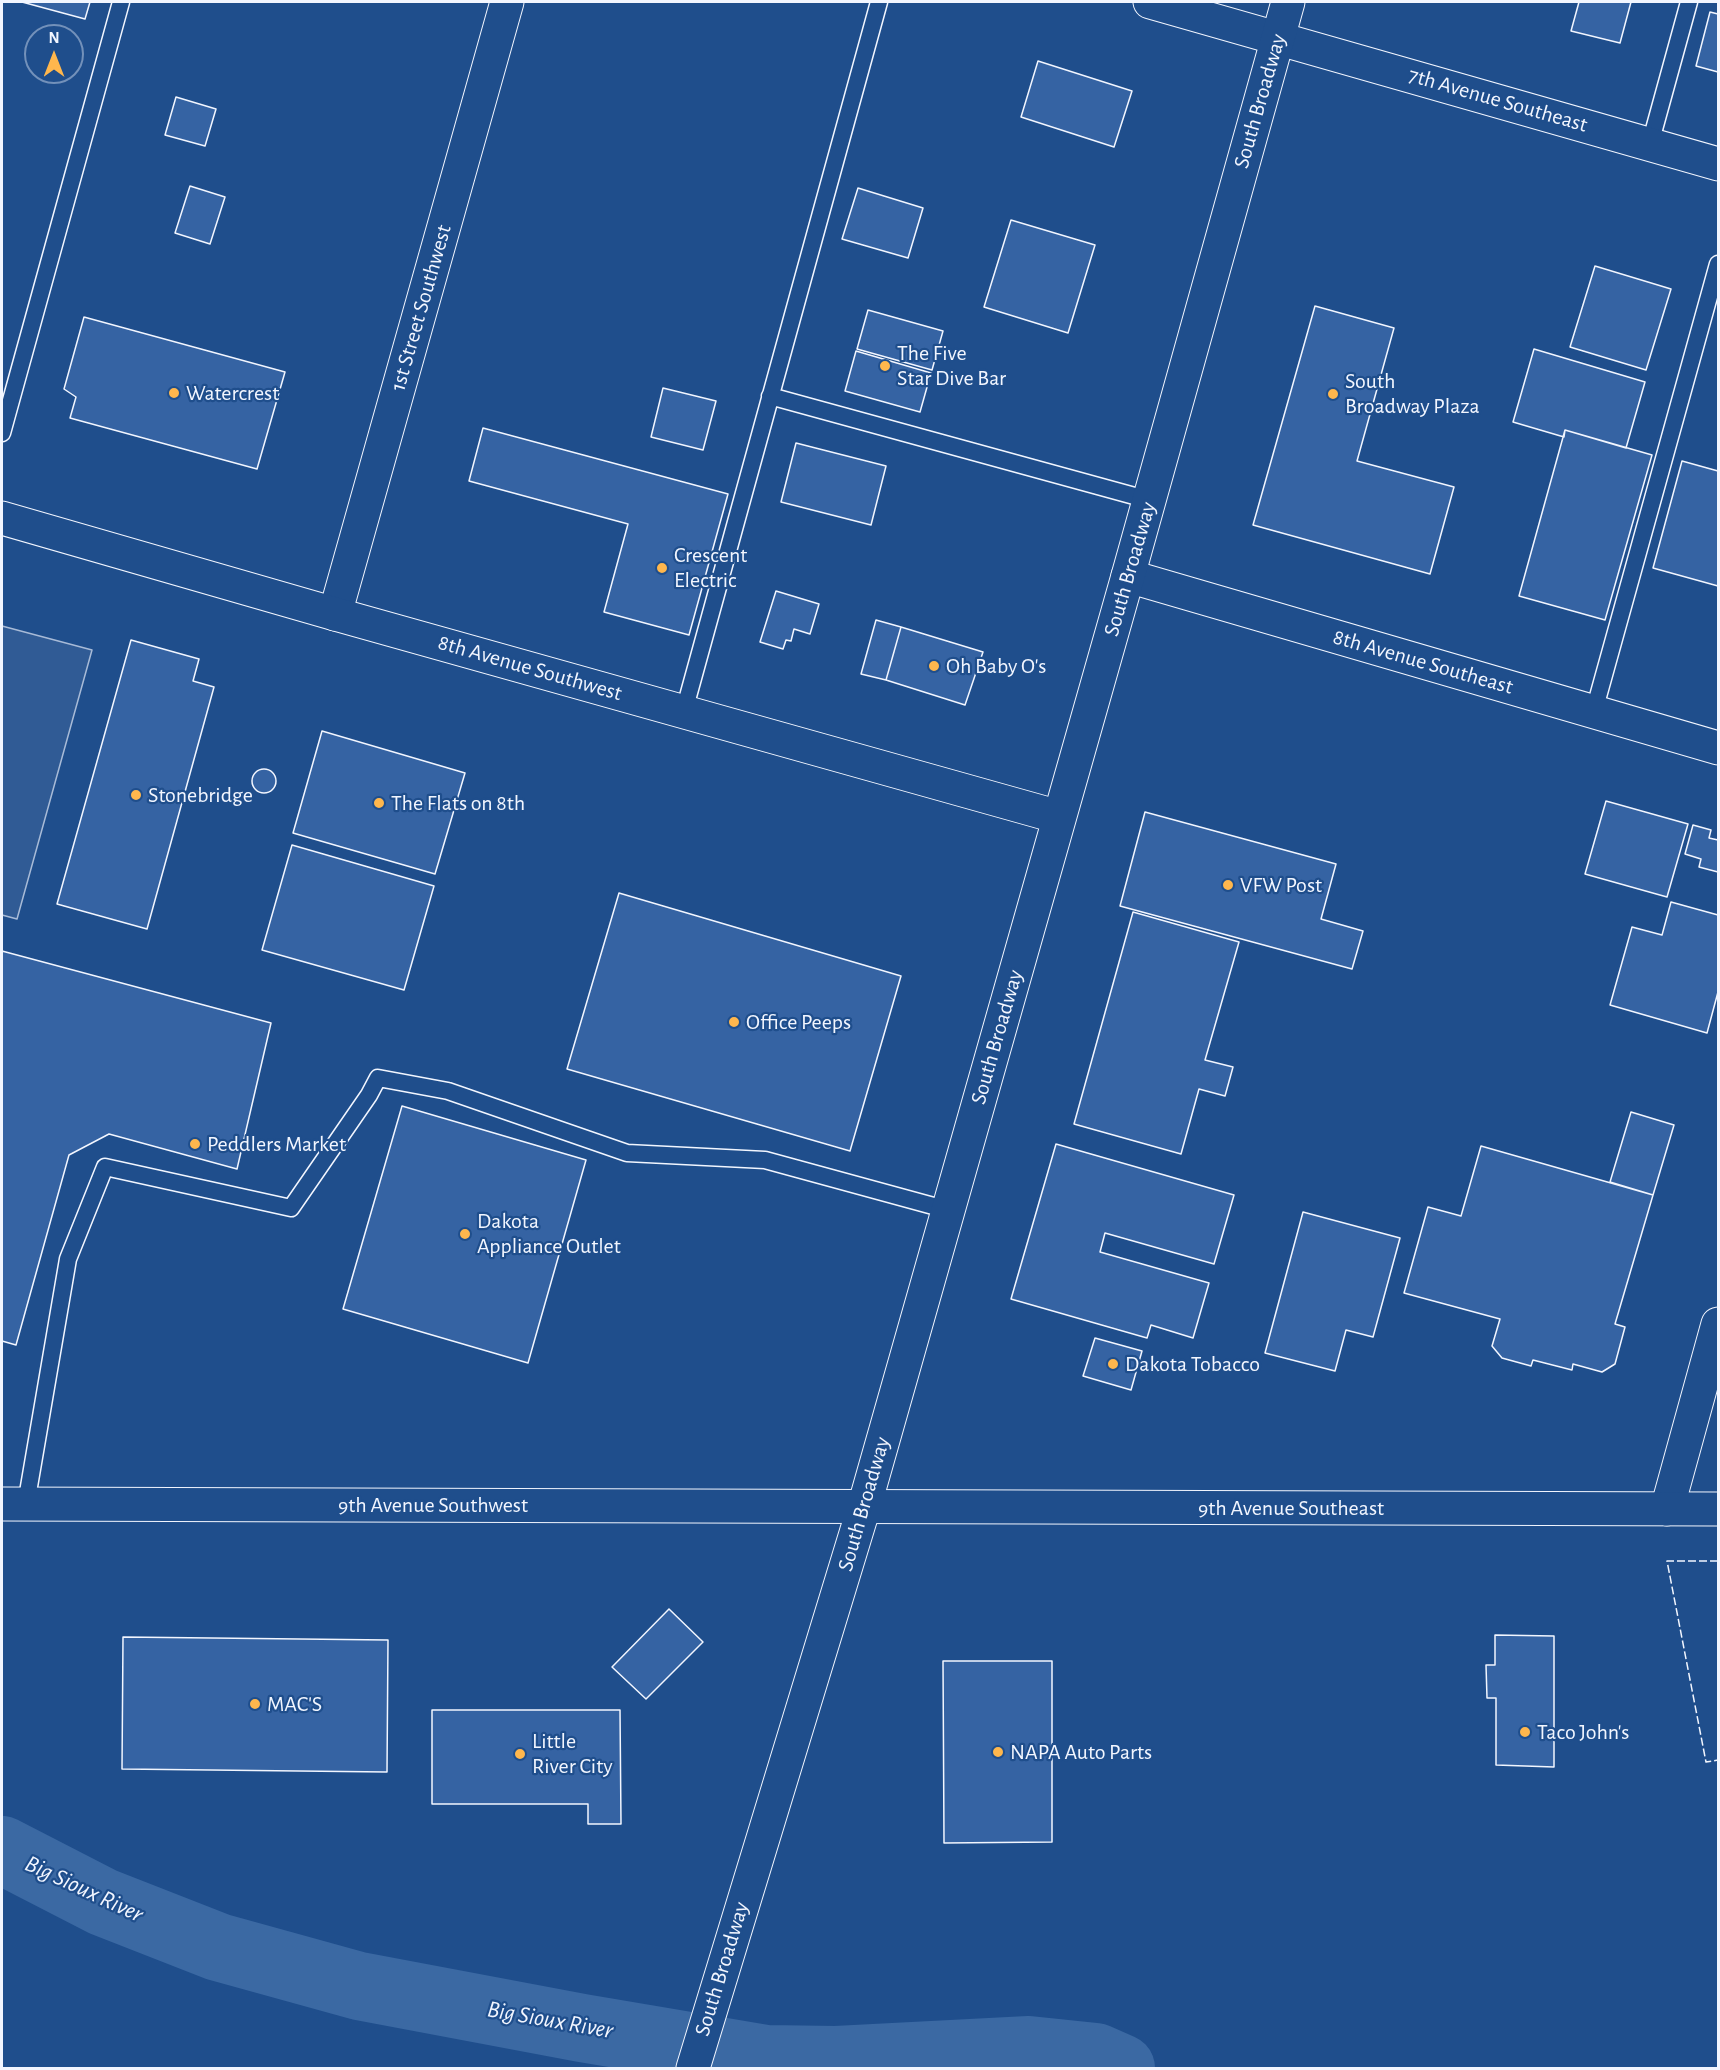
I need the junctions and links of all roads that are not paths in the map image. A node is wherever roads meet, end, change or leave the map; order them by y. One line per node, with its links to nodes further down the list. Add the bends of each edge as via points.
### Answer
1 (121, 2): 12 (lane)
2 (507, 2): 16 (street, 1st Street Southwest)
3 (879, 2): 11 (lane)
4 (1150, 2): 7 (street, 7th Avenue Southeast)
5 (1288, 2): 7 (street, South Broadway)
6 (1689, 2): 8 (lane)
7 (1278, 37): 8 (street, 7th Avenue Southeast); 13 (street, South Broadway)
8 (1650, 144): 9 (street, 7th Avenue Southeast)
9 (1719, 164)
10 (1719, 264): 18 (lane)
11 (770, 396): 13 (lane); 17 (lane)
12 (2, 433)
13 (1149, 500): 15 (street, South Broadway)
14 (2, 518): 16 (street, 8th Avenue Southwest)
15 (1128, 576): 18 (street, 8th Avenue Southeast); 20 (street, South Broadway)
16 (335, 614): 17 (street, 8th Avenue Southwest)
17 (684, 711): 20 (street, 8th Avenue Southwest)
18 (1594, 711): 19 (street, 8th Avenue Southeast)
19 (1719, 748)
20 (1059, 817): 21 (street, South Broadway)
21 (948, 1210): 23 (lane, via 765,1160 627,1153 448,1091 378,1078 291,1208 105,1167 68,1259); 24 (street, South Broadway)
22 (1719, 1324): 25 (street)
23 (14, 1504): 24 (street, 9th Avenue Southwest)
24 (864, 1507): 25 (street, 9th Avenue Southeast); 27 (street, South Broadway)
25 (1668, 1509): 26 (street, 9th Avenue Southeast)
26 (1719, 1509)
27 (693, 2068)

